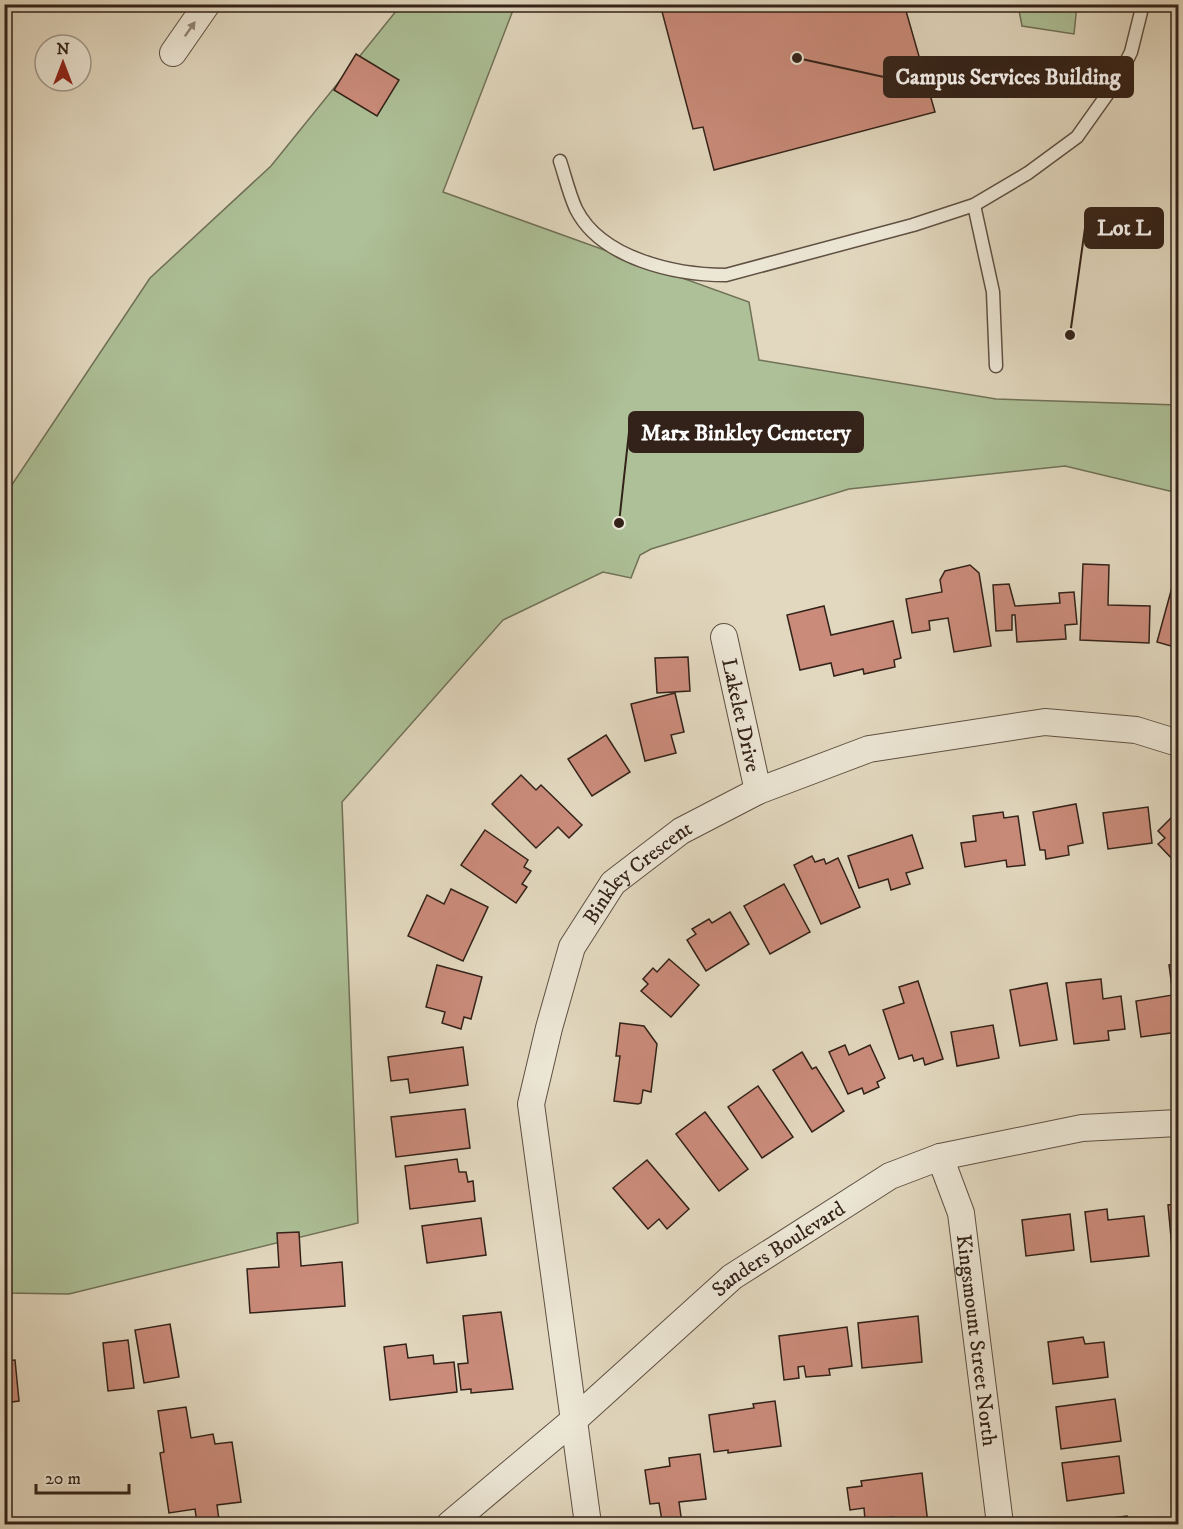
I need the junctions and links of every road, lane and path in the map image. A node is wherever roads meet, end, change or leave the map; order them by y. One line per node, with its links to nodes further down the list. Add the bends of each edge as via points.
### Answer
1 (207, 4): 3 (street, one-way to 1)
2 (1143, 4): 5 (lane, via 1131,52 1116,82 1077,137 1028,173)
3 (173, 53)
4 (560, 161): 5 (lane, via 577,211 602,240 643,263 696,275 726,275)
5 (974, 205): 6 (lane, via 993,292)
6 (996, 366)
7 (724, 637): 9 (street, Lakelet Drive)
8 (1179, 743): 9 (street, Binkley Crescent, via 1136,730 1045,722 869,749)
9 (758, 791): 12 (street, Binkley Crescent, via 681,831 614,883 572,947 531,1104)
10 (1179, 1123): 11 (street, Sanders Boulevard, via 1082,1128)
11 (940, 1157): 12 (street, Sanders Boulevard, via 890,1176 732,1278); 15 (street, Kingsmount Street North, via 961,1213)
12 (575, 1419): 13 (street, Sanders Boulevard); 14 (street, Binkley Crescent)
13 (450, 1524)
14 (588, 1524)
15 (1000, 1524)

